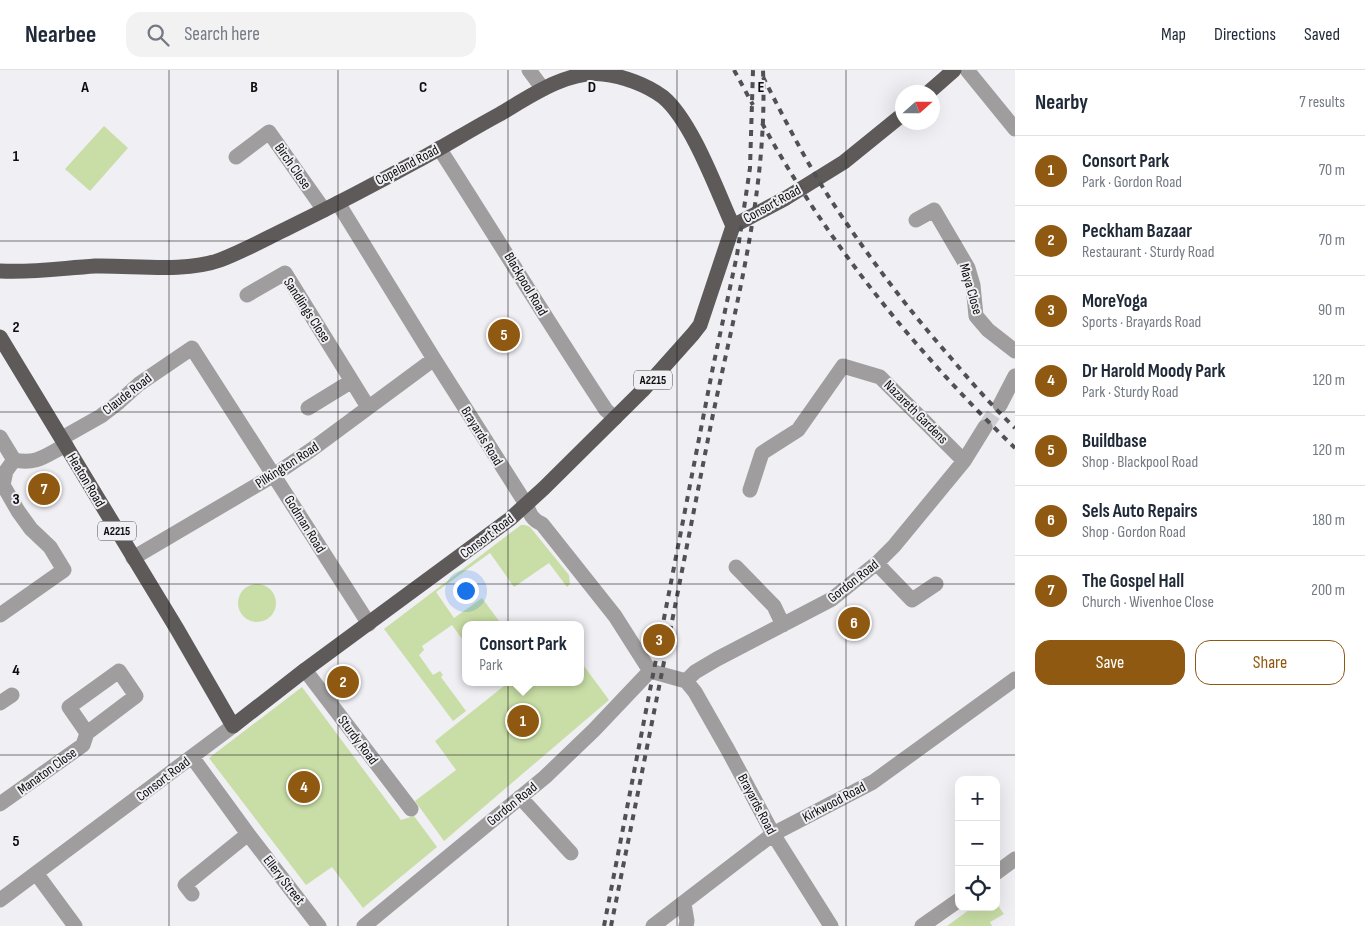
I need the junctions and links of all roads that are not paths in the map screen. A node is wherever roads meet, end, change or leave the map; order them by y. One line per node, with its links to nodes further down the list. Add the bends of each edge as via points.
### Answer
1 (529, 70): 5 (street)
2 (954, 70): 4 (main road)
3 (967, 70): 7 (street)
4 (936, 85)
5 (543, 89): 8 (main road, Copeland Road); 13 (main road, Copeland Road, via 566,79 602,74 627,79 664,98 680,118 703,158)
6 (895, 121): 13 (main road, Consort Road, via 844,162)
7 (1015, 129)
8 (439, 148): 10 (main road, Copeland Road); 25 (street, Blackpool Road, via 563,345 606,410)
9 (236, 157): 11 (street, Birch Close, via 269,132)
10 (338, 203): 11 (main road, Copeland Road); 19 (street, Brayards Road)
11 (324, 210): 14 (main road, Copeland Road, via 235,254 205,264)
12 (916, 220): 18 (street, Maya Close, via 934,210 968,268 976,316)
13 (733, 226): 25 (main road, Consort Road / A2215, via 700,325 668,364)
14 (0, 271)
15 (247, 295): 21 (street, Sandlings Close, via 285,273)
16 (0, 337): 28 (main road, Heaton Road / A2215)
17 (192, 348): 28 (street, Claude Road); 31 (street, Godman Road)
18 (1015, 351)
19 (434, 359): 23 (street, Pilkington Road); 33 (street, Brayards Road)
20 (1014, 379): 22 (street)
21 (352, 381): 23 (street, Sandlings Close); 24 (street)
22 (1000, 405)
23 (368, 407): 31 (street, Pilkington Road)
24 (308, 408)
25 (615, 418): 33 (main road, Consort Road / A2215)
26 (985, 427): 30 (street, Gordon Road)
27 (0, 437): 29 (street)
28 (64, 442): 29 (street, Claude Road, via 40,459 26,463); 34 (main road, Heaton Road / A2215)
29 (14, 460): 38 (street, via 6,471 3,485 18,511 50,547 64,570)
30 (964, 461): 32 (street, Nazareth Gardens, via 880,377 843,366 798,430 762,453); 35 (street, Gordon Road)
31 (274, 475): 34 (street, Pilkington Road); 39 (street, Godman Road)
32 (750, 490)
33 (526, 504): 39 (main road, Consort Road / A2215); 42 (street, Brayards Road, via 535,522 542,524 615,616)
34 (133, 558): 45 (main road, Heaton Road / A2215)
35 (878, 562): 37 (street, via 912,600); 40 (street, Gordon Road, via 832,599)
36 (736, 567): 40 (street, via 774,606)
37 (936, 584)
38 (0, 615)
39 (369, 624): 41 (main road, Consort Road / A2215)
40 (783, 625): 44 (street, Gordon Road, via 717,659)
41 (305, 670): 45 (main road, Consort Road / A2215); 50 (street, Sturdy Road)
42 (650, 671): 44 (street); 48 (street, Gordon Road, via 559,763)
43 (1015, 679): 52 (street, Kirkwood Road, via 873,782)
44 (686, 681): 52 (street, Brayards Road)
45 (233, 726): 47 (street, Consort Road)
46 (87, 733): 49 (street, Manaton Close, via 83,745)
47 (192, 757): 51 (street, Ellery Street); 56 (street, Consort Road)
48 (520, 796): 53 (street); 63 (street, Gordon Road)
49 (0, 804)
50 (411, 809)
51 (248, 834): 57 (street, via 185,885); 62 (street, Ellery Street)
52 (773, 834): 60 (street, Kirkwood Road); 66 (street, Brayards Road)
53 (571, 853)
54 (1015, 859): 55 (street)
55 (1000, 870)
56 (36, 873): 58 (street, Consort Road); 61 (street)
57 (192, 894)
58 (0, 900)
59 (955, 903): 67 (street)
60 (684, 904): 64 (street, Kirkwood Road); 65 (street)
61 (75, 926)
62 (320, 926)
63 (364, 926)
64 (653, 926)
65 (686, 926)
66 (832, 926)
67 (922, 926)

